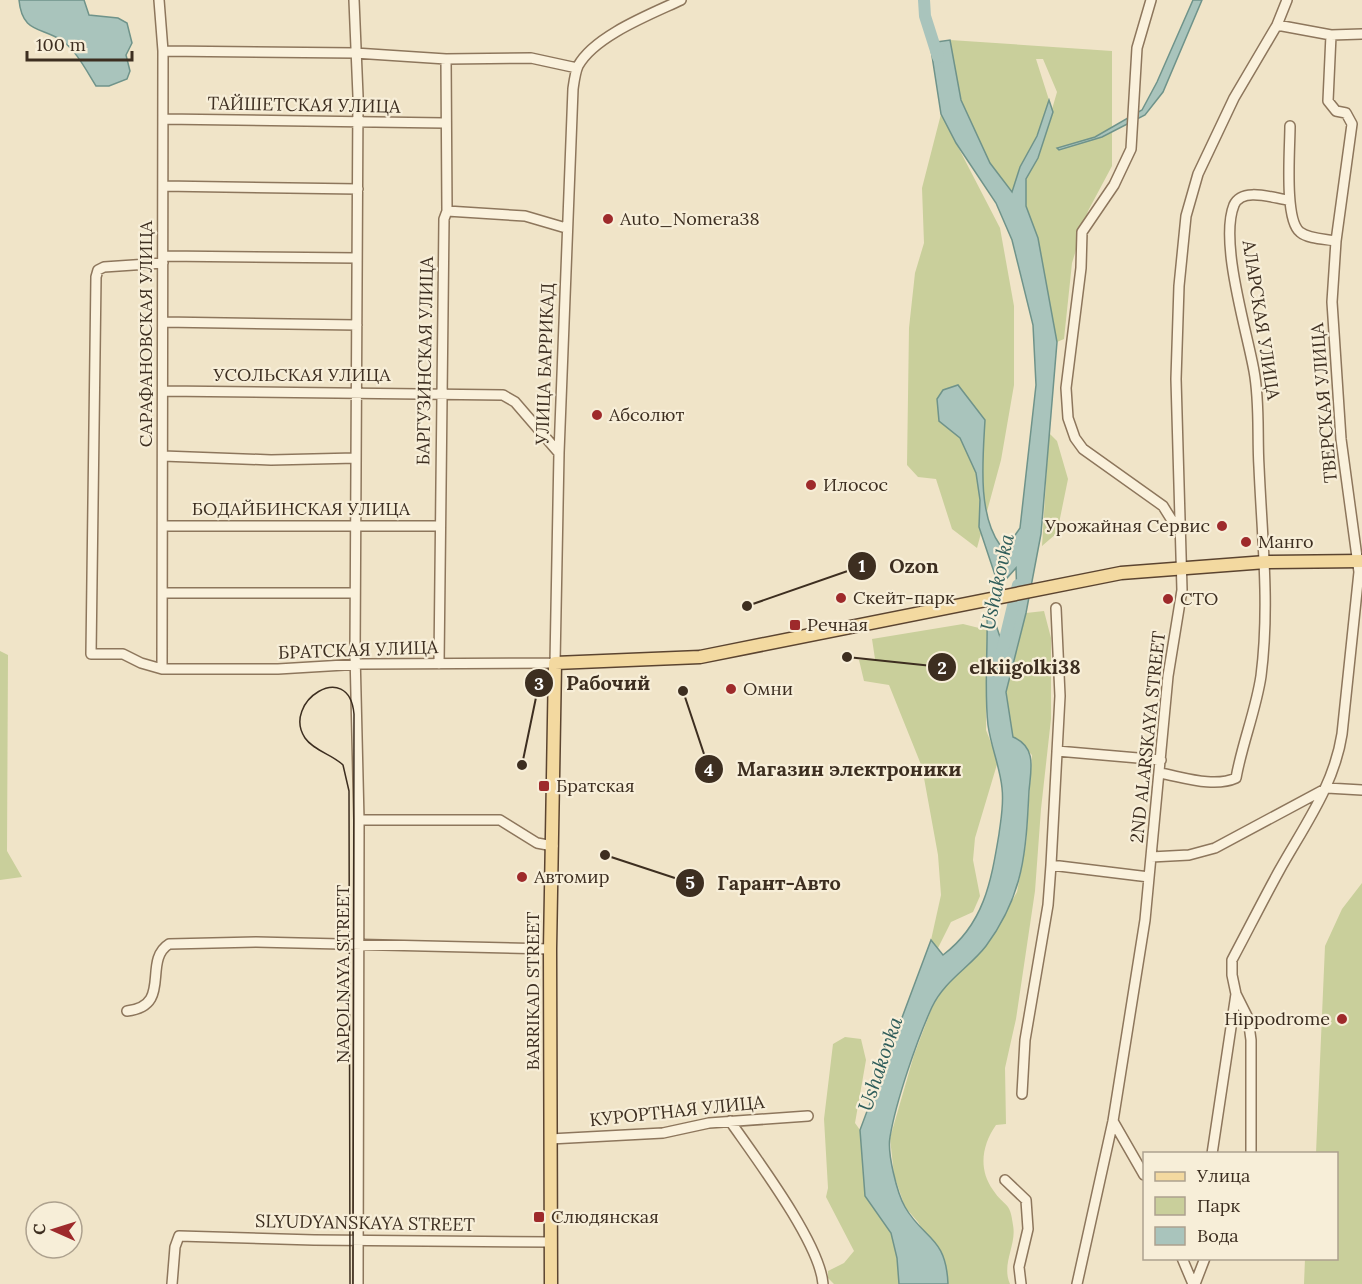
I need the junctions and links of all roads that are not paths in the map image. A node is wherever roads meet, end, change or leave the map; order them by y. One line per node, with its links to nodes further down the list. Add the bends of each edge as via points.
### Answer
1 (159, 0): 9 (street, САРАФАНОВСКАЯ УЛИЦА)
2 (354, 0): 10 (street, NAPOLNAYA STREET)
3 (681, 0): 12 (street, via 614,34 587,53)
4 (1151, 0): 34 (street, via 1137,48 1132,140 1127,161 1082,232 1066,388 1068,418 1083,449)
5 (1287, 0): 6 (street, 2ND ALARSKAYA STREET)
6 (1277, 25): 8 (street); 33 (street, 2ND ALARSKAYA STREET, via 1233,98 1198,174 1186,216 1177,356)
7 (1362, 34): 8 (street)
8 (1331, 35): 22 (street, ТВЕРСКАЯ УЛИЦА, via 1328,101 1336,111 1346,113 1352,124)
9 (163, 51): 10 (street); 13 (street, САРАФАНОВСКАЯ УЛИЦА)
10 (355, 53): 11 (street); 14 (street, NAPOLNAYA STREET)
11 (446, 59): 12 (street, via 531,58); 15 (street, БАРГУЗИНСКАЯ УЛИЦА)
12 (577, 68): 21 (street, УЛИЦА БАРРИКАД)
13 (163, 119): 14 (street, ТАЙШЕТСКАЯ УЛИЦА); 17 (street, САРАФАНОВСКАЯ УЛИЦА)
14 (358, 122): 15 (street, ТАЙШЕТСКАЯ УЛИЦА); 18 (street, NAPOLNAYA STREET)
15 (444, 123): 20 (street, БАРГУЗИНСКАЯ УЛИЦА)
16 (1290, 126): 19 (street)
17 (163, 186): 18 (street); 24 (street, САРАФАНОВСКАЯ УЛИЦА)
18 (358, 189): 23 (street, NAPOLNAYA STREET)
19 (1288, 200): 22 (street, via 1293,226 1302,234); 40 (street, АЛАРСКАЯ УЛИЦА, via 1240,197 1230,221 1234,277 1255,373)
20 (447, 211): 21 (street, via 525,216); 29 (street, БАРГУЗИНСКАЯ УЛИЦА)
21 (566, 228): 30 (street, УЛИЦА БАРРИКАД)
22 (1336, 241): 39 (street, ТВЕРСКАЯ УЛИЦА, via 1332,302 1341,439)
23 (357, 258): 24 (street); 26 (street, NAPOLNAYA STREET)
24 (163, 260): 25 (street, САРАФАНОВСКАЯ УЛИЦА); 50 (street, БРАТСКАЯ УЛИЦА, via 104,267 96,277 91,654 123,654)
25 (163, 322): 26 (street); 27 (street, САРАФАНОВСКАЯ УЛИЦА)
26 (357, 325): 28 (street, NAPOLNAYA STREET)
27 (163, 391): 28 (street, УСОЛЬСКАЯ УЛИЦА); 31 (street, САРАФАНОВСКАЯ УЛИЦА)
28 (356, 392): 29 (street, УСОЛЬСКАЯ УЛИЦА); 32 (street, NAPOLNAYA STREET)
29 (444, 393): 30 (street, УСОЛЬСКАЯ УЛИЦА, via 503,395 515,402); 36 (street, БАРГУЗИНСКАЯ УЛИЦА)
30 (559, 453): 47 (street, УЛИЦА БАРРИКАД)
31 (163, 456): 32 (street); 35 (street, САРАФАНОВСКАЯ УЛИЦА)
32 (356, 458): 37 (street, NAPOLNAYA STREET)
33 (1179, 500): 34 (street); 38 (street, 2ND ALARSKAYA STREET)
34 (1163, 506): 38 (street)
35 (163, 525): 37 (street, БОДАЙБИНСКАЯ УЛИЦА); 42 (street, САРАФАНОВСКАЯ УЛИЦА)
36 (439, 526): 37 (street, БОДАЙБИНСКАЯ УЛИЦА); 49 (street, БАРГУЗИНСКАЯ УЛИЦА)
37 (355, 527): 43 (street, NAPOLNAYA STREET)
38 (1179, 532): 41 (street, 2ND ALARSKAYA STREET)
39 (1360, 561): 40 (main road); 45 (street, ТВЕРСКАЯ УЛИЦА)
40 (1266, 562): 41 (main road); 53 (street, АЛАРСКАЯ УЛИЦА, via 1260,679 1236,778 1214,782)
41 (1182, 569): 47 (main road, via 1067,582 699,657); 52 (street, 2ND ALARSKAYA STREET)
42 (163, 593): 43 (street); 50 (street, САРАФАНОВСКАЯ УЛИЦА)
43 (355, 593): 48 (street, NAPOLNAYA STREET)
44 (1056, 608): 51 (street, via 1060,696)
45 (1351, 651): 46 (street); 54 (street, ТВЕРСКАЯ УЛИЦА, via 1338,761)
46 (1362, 652)
47 (555, 663): 49 (street, БРАТСКАЯ УЛИЦА); 57 (main road, BARRIKAD STREET)
48 (356, 664): 49 (street, БРАТСКАЯ УЛИЦА); 50 (street, БРАТСКАЯ УЛИЦА); 56 (street, NAPOLNAYA STREET)
49 (439, 664)
50 (162, 669)
51 (1057, 751): 52 (street); 59 (street)
52 (1161, 760): 53 (street, 2ND ALARSKAYA STREET)
53 (1160, 773): 58 (street, 2ND ALARSKAYA STREET)
54 (1328, 788): 55 (street); 58 (street, via 1215,848 1189,855); 63 (street, ТВЕРСКАЯ УЛИЦА, via 1232,960)
55 (1362, 789)
56 (359, 820): 57 (street, via 500,820 537,843); 61 (street, NAPOLNAYA STREET)
57 (553, 846): 62 (main road, BARRIKAD STREET)
58 (1151, 857): 60 (street, 2ND ALARSKAYA STREET)
59 (1051, 865): 60 (street); 65 (street, via 1025,1040)
60 (1149, 877): 67 (street, 2ND ALARSKAYA STREET)
61 (359, 945): 62 (street); 64 (street, via 169,944 160,954 151,999 140,1010); 74 (street, NAPOLNAYA STREET)
62 (550, 950): 69 (main road, BARRIKAD STREET)
63 (1236, 994): 70 (street); 71 (street, via 1248,1018 1251,1040)
64 (127, 1011)
65 (1022, 1094)
66 (808, 1116): 68 (street, КУРОРТНАЯ УЛИЦА)
67 (1113, 1120): 72 (street); 83 (street, 2ND ALARSKAYA STREET)
68 (730, 1121): 69 (street, КУРОРТНАЯ УЛИЦА, via 663,1133); 81 (street, via 804,1235 822,1270)
69 (550, 1139): 75 (main road, BARRIKAD STREET)
70 (1212, 1152)
71 (1251, 1152)
72 (1143, 1173)
73 (1005, 1180): 82 (street, via 1026,1200 1028,1229 1019,1267)
74 (358, 1240): 75 (street, SLYUDYANSKAYA STREET); 78 (street, SLYUDYANSKAYA STREET, via 179,1236); 79 (street, NAPOLNAYA STREET)
75 (551, 1242): 80 (main road, BARRIKAD STREET)
76 (1183, 1260): 84 (street)
77 (1204, 1260): 84 (street)
78 (172, 1284)
79 (358, 1284)
80 (550, 1284)
81 (823, 1284)
82 (1021, 1284)
83 (1077, 1284)
84 (1194, 1284)

